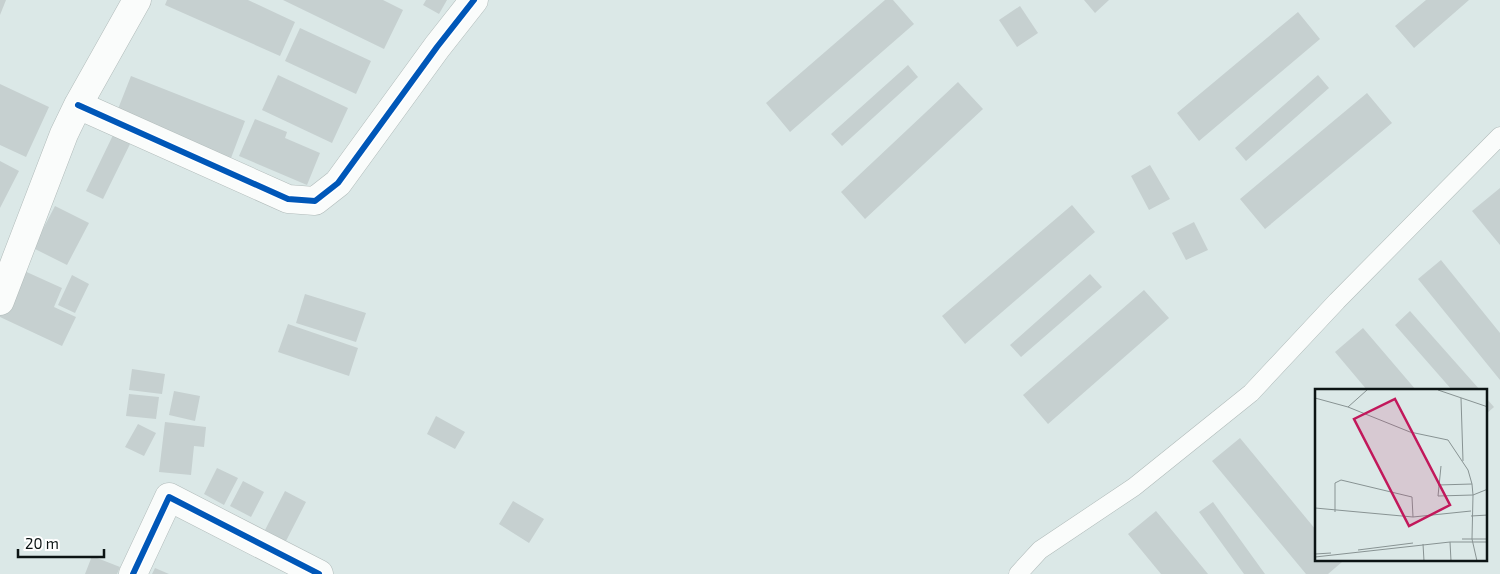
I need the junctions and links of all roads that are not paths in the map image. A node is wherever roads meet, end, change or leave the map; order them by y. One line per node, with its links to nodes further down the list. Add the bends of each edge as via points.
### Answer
1 (137, 0): 3 (street)
2 (474, 0): 3 (street, via 338,183 315,201 288,199)
3 (78, 105): 5 (street)
4 (1500, 136): 8 (lane, via 1337,301 1252,393 1134,487 1040,550)
5 (0, 302)
6 (301, 570): 7 (street, via 169,497)
7 (133, 574)
8 (1018, 574)

